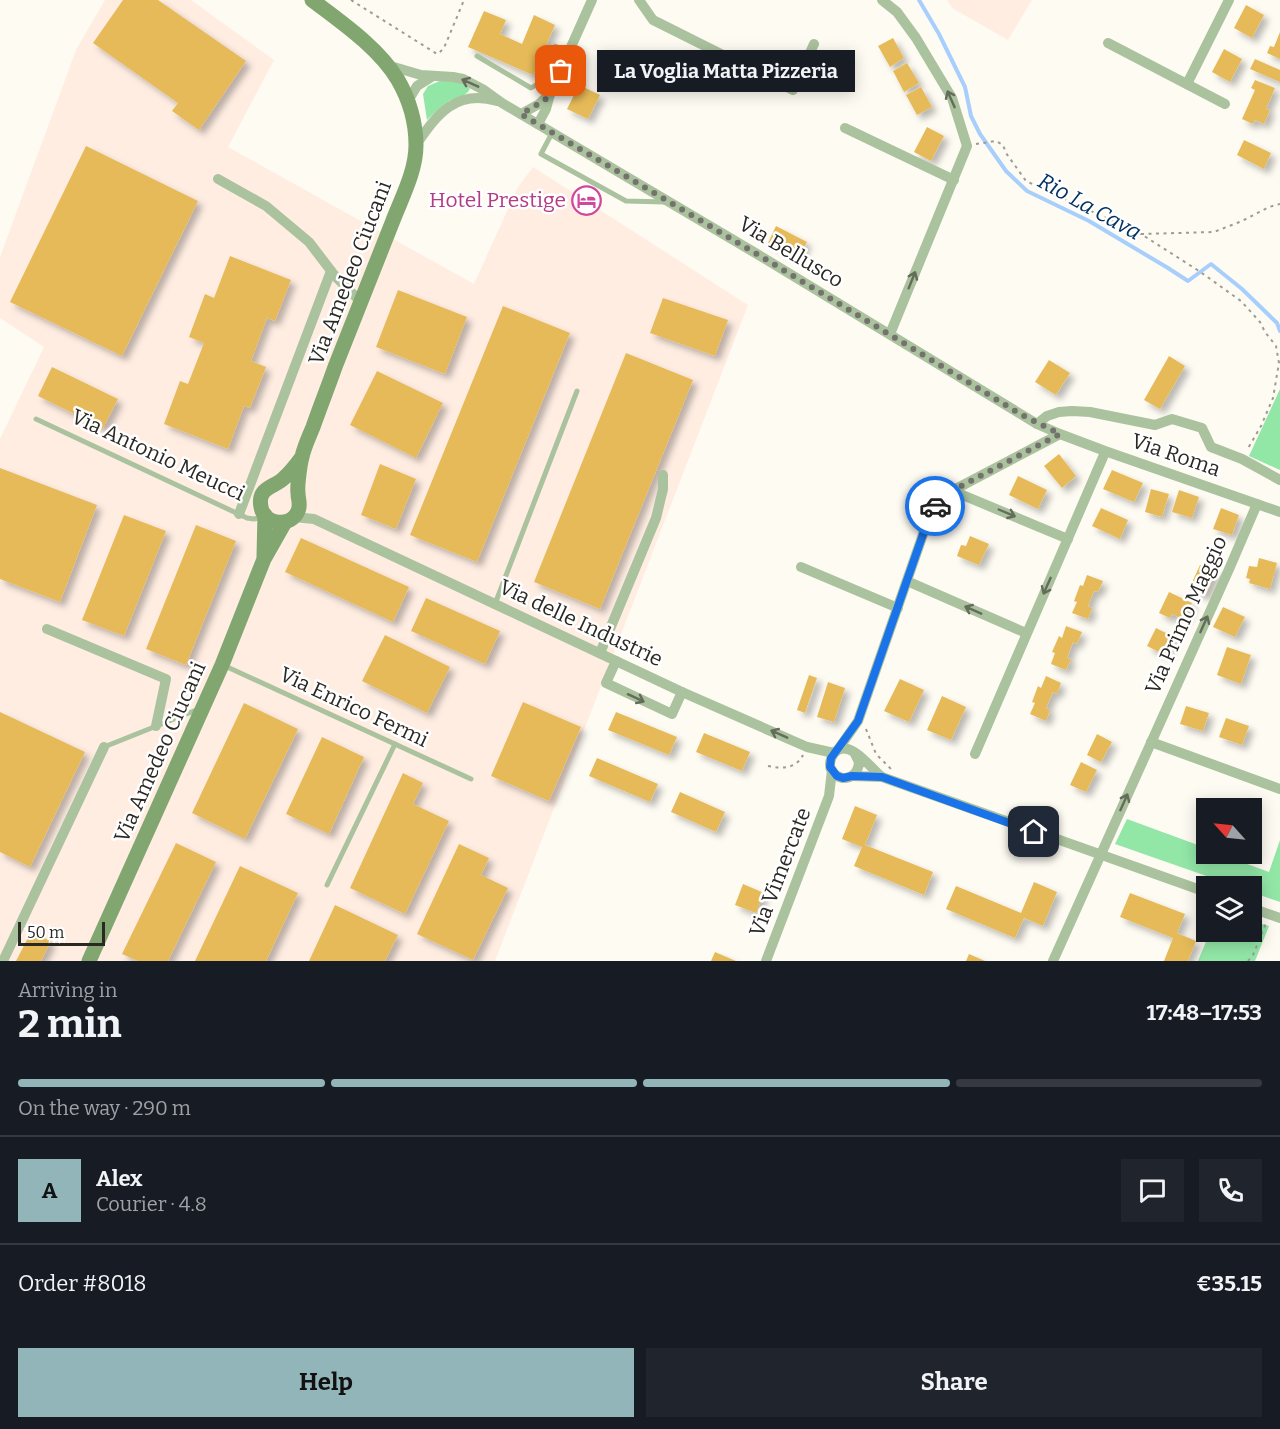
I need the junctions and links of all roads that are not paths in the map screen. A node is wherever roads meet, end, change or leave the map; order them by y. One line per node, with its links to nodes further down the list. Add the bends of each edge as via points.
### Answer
1 (312, 0): 10 (main road, Via Amedeo Ciucani)
2 (592, 0): 8 (street)
3 (639, 0): 7 (street, via 653,20 793,90)
4 (882, 0): 23 (street, one-way to 4, via 967,146 952,98 916,38 897,12)
5 (1229, 0): 12 (street)
6 (1108, 43): 12 (street)
7 (814, 44)
8 (570, 52): 9 (lane, via 555,46 539,82 531,88); 13 (street)
9 (477, 56)
10 (387, 65): 11 (street, Via Bellusco); 14 (main road, Via Amedeo Ciucani)
11 (433, 76): 14 (street, via 417,86); 15 (street, Via Bellusco, one-way to 11, via 468,81)
12 (1187, 84): 16 (street)
13 (550, 94): 17 (street); 18 (street)
14 (408, 101): 21 (main road, Via Amedeo Ciucani)
15 (502, 103): 17 (street, Via Bellusco); 21 (street, Via Bellusco, via 477,98 450,106 431,122)
16 (1225, 104)
17 (521, 114): 18 (street, Via Bellusco)
18 (538, 124): 20 (street, Via Bellusco)
19 (845, 128): 23 (street)
20 (552, 133): 24 (street, Via Bellusco); 24 (lane, via 541,154 626,201)
21 (416, 145): 26 (main road, Via Amedeo Ciucani, via 404,193)
22 (218, 180): 25 (street, via 266,206 309,242)
23 (954, 180): 27 (street, one-way to 23)
24 (669, 202): 27 (street, Via Bellusco)
25 (331, 271): 26 (street); 41 (street, Via Amedeo Ciucani)
26 (360, 301): 32 (main road, Via Amedeo Ciucani)
27 (890, 334): 30 (street, Via Bellusco)
28 (577, 391): 47 (lane)
29 (36, 420): 41 (lane, Via Antonio Meucci)
30 (1037, 424): 31 (street, Via Bellusco); 35 (street, via 1047,416 1072,411 1155,425 1172,419 1202,428 1211,447)
31 (1060, 434): 37 (street); 38 (street, Via Roma)
32 (302, 457): 36 (main road, Via Amedeo Ciucani); 39 (main road, Via Amedeo Ciucani)
33 (1102, 457): 43 (street)
34 (663, 475): 51 (street, via 656,518)
35 (1280, 480)
36 (279, 483): 39 (main road, via 290,486); 42 (main road, Via Amedeo Ciucani, via 268,487 262,495)
37 (952, 491): 43 (street, one-way to 43); 46 (street, via 933,509)
38 (1257, 504): 40 (street, Via Roma); 57 (street, Via Primo Maggio, one-way to 38)
39 (294, 509): 42 (main road, via 273,521); 44 (main road, Via Amedeo Ciucani); 47 (street, Via delle Industrie)
40 (1280, 512)
41 (239, 514): 42 (lane, Via Antonio Meucci, via 251,519)
42 (265, 515): 44 (main road, Via Amedeo Ciucani)
43 (1068, 538): 50 (street, one-way to 50)
44 (264, 559): 53 (main road, Via Amedeo Ciucani)
45 (801, 567): 48 (street)
46 (907, 581): 48 (street); 50 (street, one-way to 46)
47 (495, 604): 51 (street, Via delle Industrie)
48 (898, 608): 60 (street, via 858,721)
49 (47, 629): 56 (street, via 166,679)
50 (1026, 633): 62 (street)
51 (600, 653): 52 (street, Via delle Industrie)
52 (616, 661): 54 (street, Via delle Industrie); 54 (street, one-way to 54, via 606,683 662,710 672,714)
53 (222, 665): 55 (main road, Via Amedeo Ciucani); 58 (lane, Via Enrico Fermi)
54 (682, 692): 60 (street, Via delle Industrie, one-way to 54, via 807,747)
55 (203, 708): 56 (lane); 75 (main road, Via Amedeo Ciucani)
56 (156, 726): 59 (lane)
57 (1151, 742): 67 (street); 69 (street, Via Primo Maggio, one-way to 57)
58 (395, 744): 66 (lane, Via Enrico Fermi); 71 (lane)
59 (104, 747): 74 (street)
60 (836, 752): 61 (street); 63 (street, via 830,762)
61 (854, 752): 64 (street, via 859,763); 65 (street)
62 (975, 754)
63 (832, 770): 64 (street, via 838,777); 68 (street, Via Vimercate)
64 (850, 777): 65 (street); 68 (street, Via Vimercate)
65 (882, 777): 69 (street)
66 (471, 779)
67 (1280, 789)
68 (830, 796): 76 (street, Via Vimercate)
69 (1100, 855): 70 (street); 77 (street, Via Primo Maggio)
70 (1196, 884)
71 (327, 885)
72 (1262, 912): 73 (street)
73 (1280, 918)
74 (3, 961)
75 (89, 961)
76 (766, 961)
77 (1053, 961)

